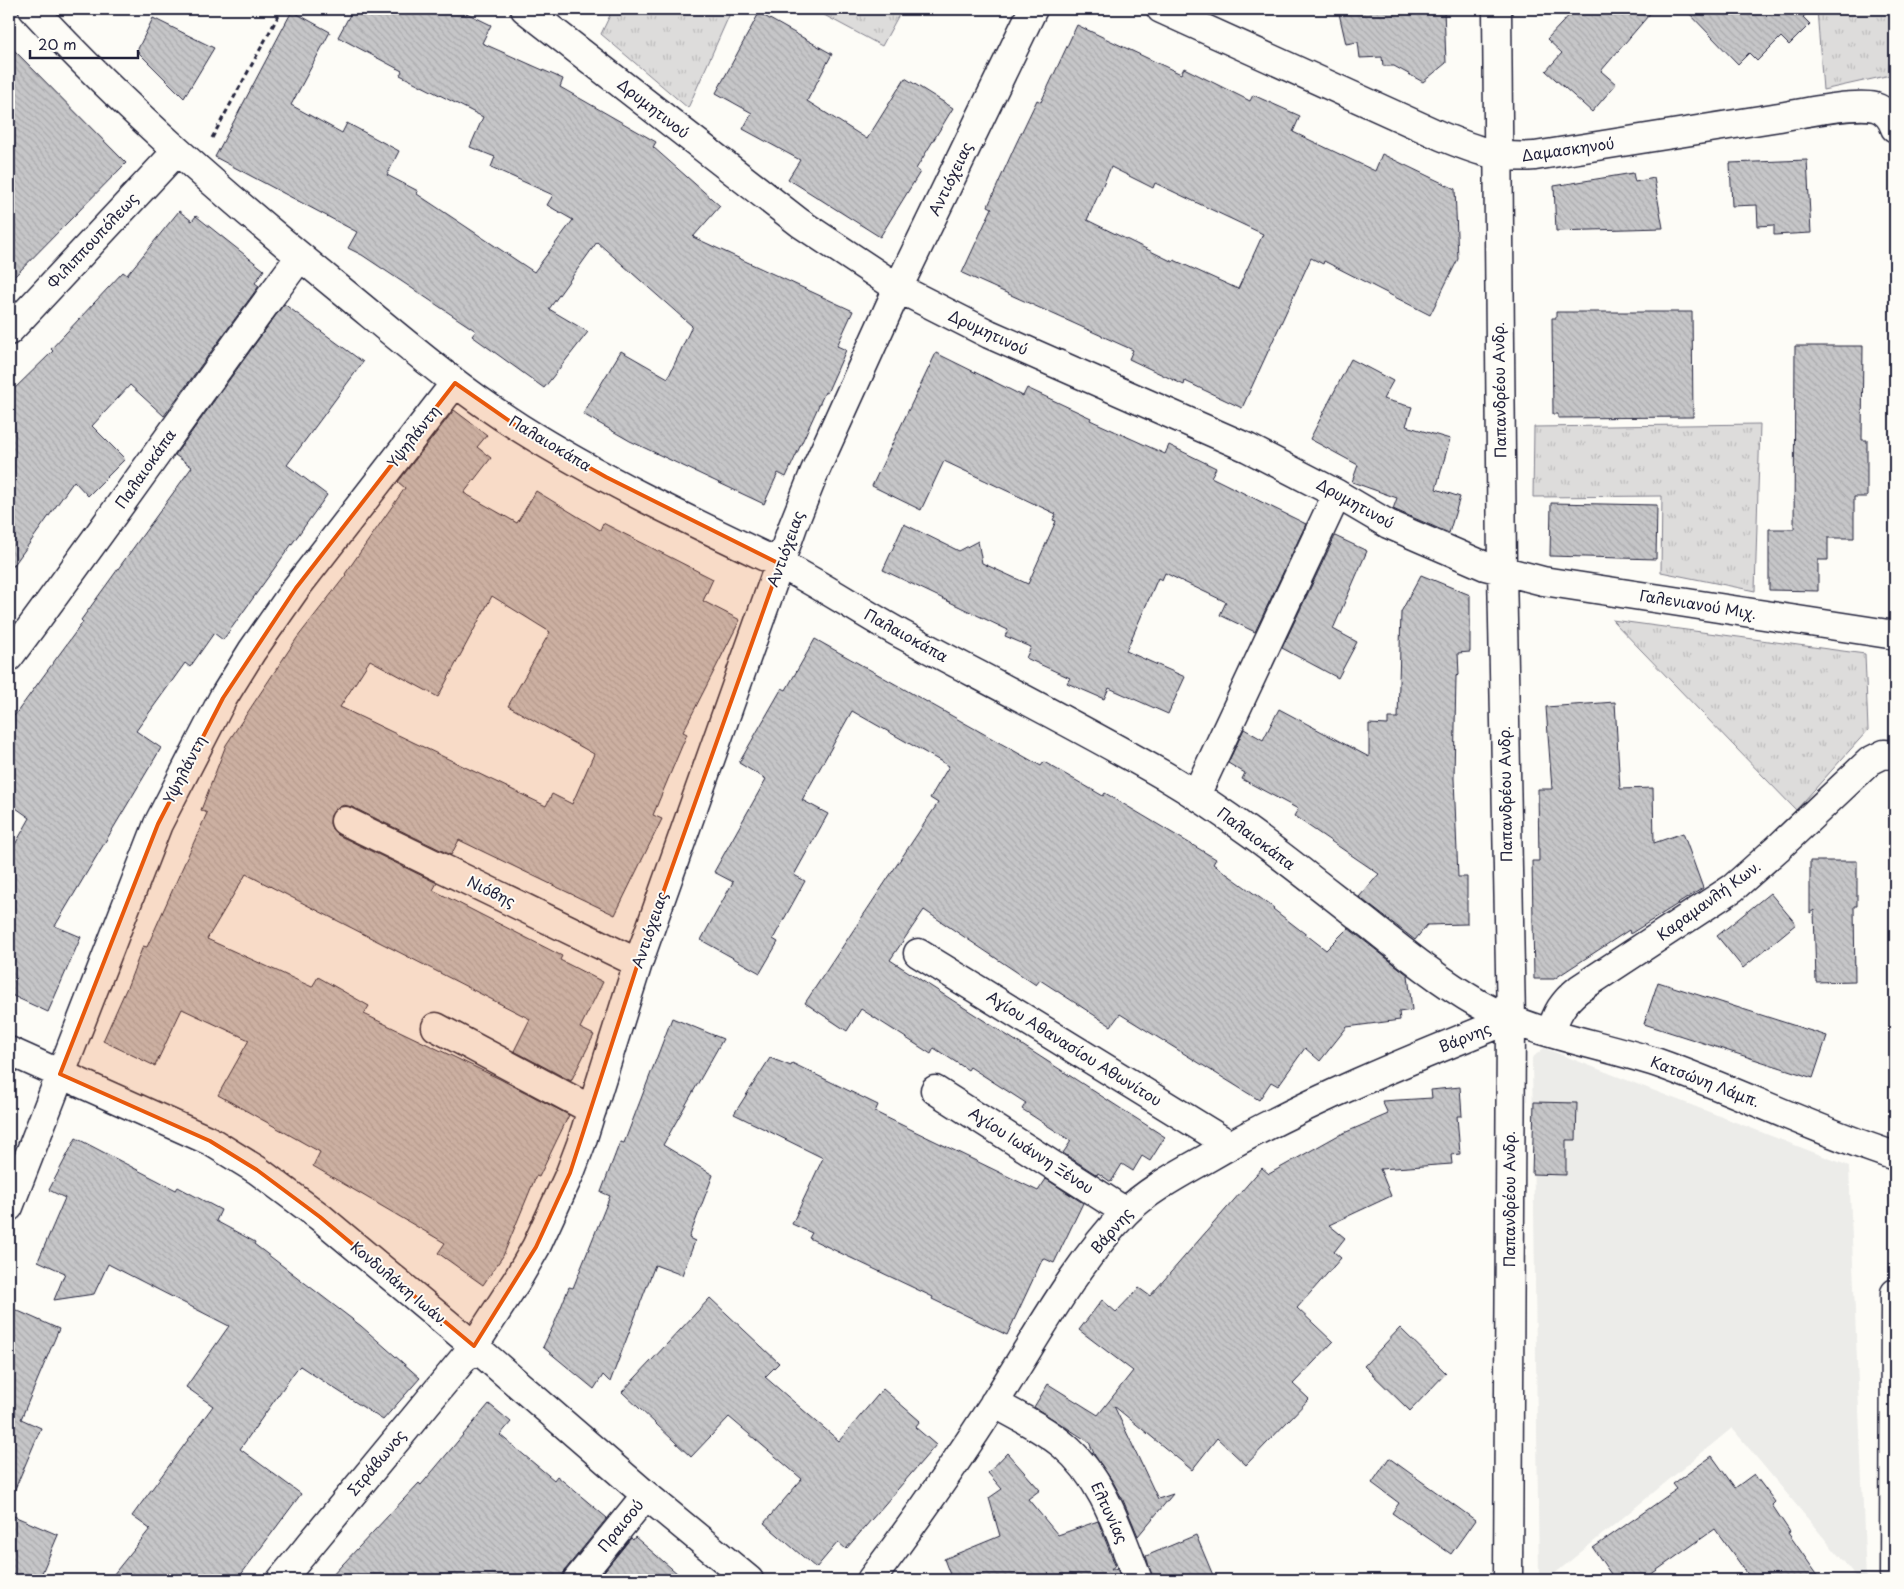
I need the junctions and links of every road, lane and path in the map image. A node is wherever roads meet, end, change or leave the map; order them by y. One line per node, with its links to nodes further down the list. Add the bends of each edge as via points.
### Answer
1 (33, 9): 9 (street, Παλαιοκάπα, via 105,84)
2 (282, 9): 9 (path, via 205,152)
3 (525, 9): 11 (street, Δρυμητινού, via 800,223)
4 (1033, 9): 11 (street, Αντιόχειας)
5 (1161, 9): 8 (street, Δαμασκηνού, via 1441,136)
6 (1496, 9): 8 (street, Παπανδρέου Ανδρ.)
7 (1889, 119): 8 (street, Δαμασκηνού, via 1876,108 1856,106 1535,156)
8 (1498, 155): 16 (street, Παπανδρέου Ανδρ.)
9 (184, 158): 10 (street, Παλαιοκάπα); 12 (street, Φιλιππουπόλεως)
10 (300, 257): 13 (street, Παλαιοκάπα); 18 (street, Παλαιοκάπα)
11 (898, 288): 14 (street, Δρυμητινού, via 989,334 1248,448); 15 (street, Αντιόχειας, via 815,471)
12 (9, 331)
13 (455, 384): 15 (street, Παλαιοκάπα, via 521,429 738,545); 28 (street, Υψηλάντη, via 296,588 223,698 158,824)
14 (1337, 494): 16 (street, Δρυμητινού, via 1388,524); 20 (street)
15 (780, 564): 20 (street, Παλαιοκάπα, via 891,629); 23 (street, Αντιόχειας)
16 (1502, 572): 17 (street, Γαλενιανού Μιχ.); 24 (street, Παπανδρέου Ανδρ.)
17 (1895, 635)
18 (9, 657)
19 (1895, 755): 26 (street, Καραμανλή Κων., via 1884,754 1870,761 1733,888 1574,993 1562,1005)
20 (1196, 795): 24 (street, Παλαιοκάπα, via 1243,827 1432,974 1481,1005)
21 (344, 821): 23 (street, Νιόβης)
22 (918, 953): 31 (street, Αγίου Αθανασίου Αθωνίτου)
23 (638, 964): 30 (street, Αντιόχειας)
24 (1511, 1019): 26 (street, Κατσώνη Λάμπ.); 31 (street, Βάρνης, via 1400,1063); 44 (street, Παπανδρέου Ανδρ.)
25 (436, 1027): 30 (street)
26 (1551, 1034): 32 (street, Κατσώνη Λάμπ., via 1617,1050 1687,1073 1849,1141)
27 (9, 1050): 28 (street, Κονδυλάκη Ιωάν.)
28 (60, 1074): 33 (street, Υψηλάντη); 36 (street, Κονδυλάκη Ιωάν., via 210,1141 257,1170 320,1217)
29 (935, 1090): 34 (street, Αγίου Ιωάννη Ξένου)
30 (592, 1110): 36 (street, Αντιόχειας, via 570,1173 536,1246)
31 (1230, 1145): 34 (street, Βάρνης, via 1150,1193)
32 (1895, 1156)
33 (9, 1208)
34 (1126, 1212): 37 (street, Βάρνης, via 1084,1264)
35 (1895, 1293): 45 (street)
36 (474, 1346): 38 (street, Κονδυλάκη Ιωάν.); 39 (street, Στράβωνος)
37 (994, 1403): 42 (street, Βάρνης); 43 (street, Ελτυνίας, via 1061,1443 1075,1455 1109,1506)
38 (646, 1494): 40 (street, Πραισού); 41 (street, Κονδυλάκη Ιωάν.)
39 (280, 1580)
40 (577, 1580)
41 (749, 1580)
42 (871, 1580)
43 (1138, 1580)
44 (1508, 1580)
45 (1894, 1580)

